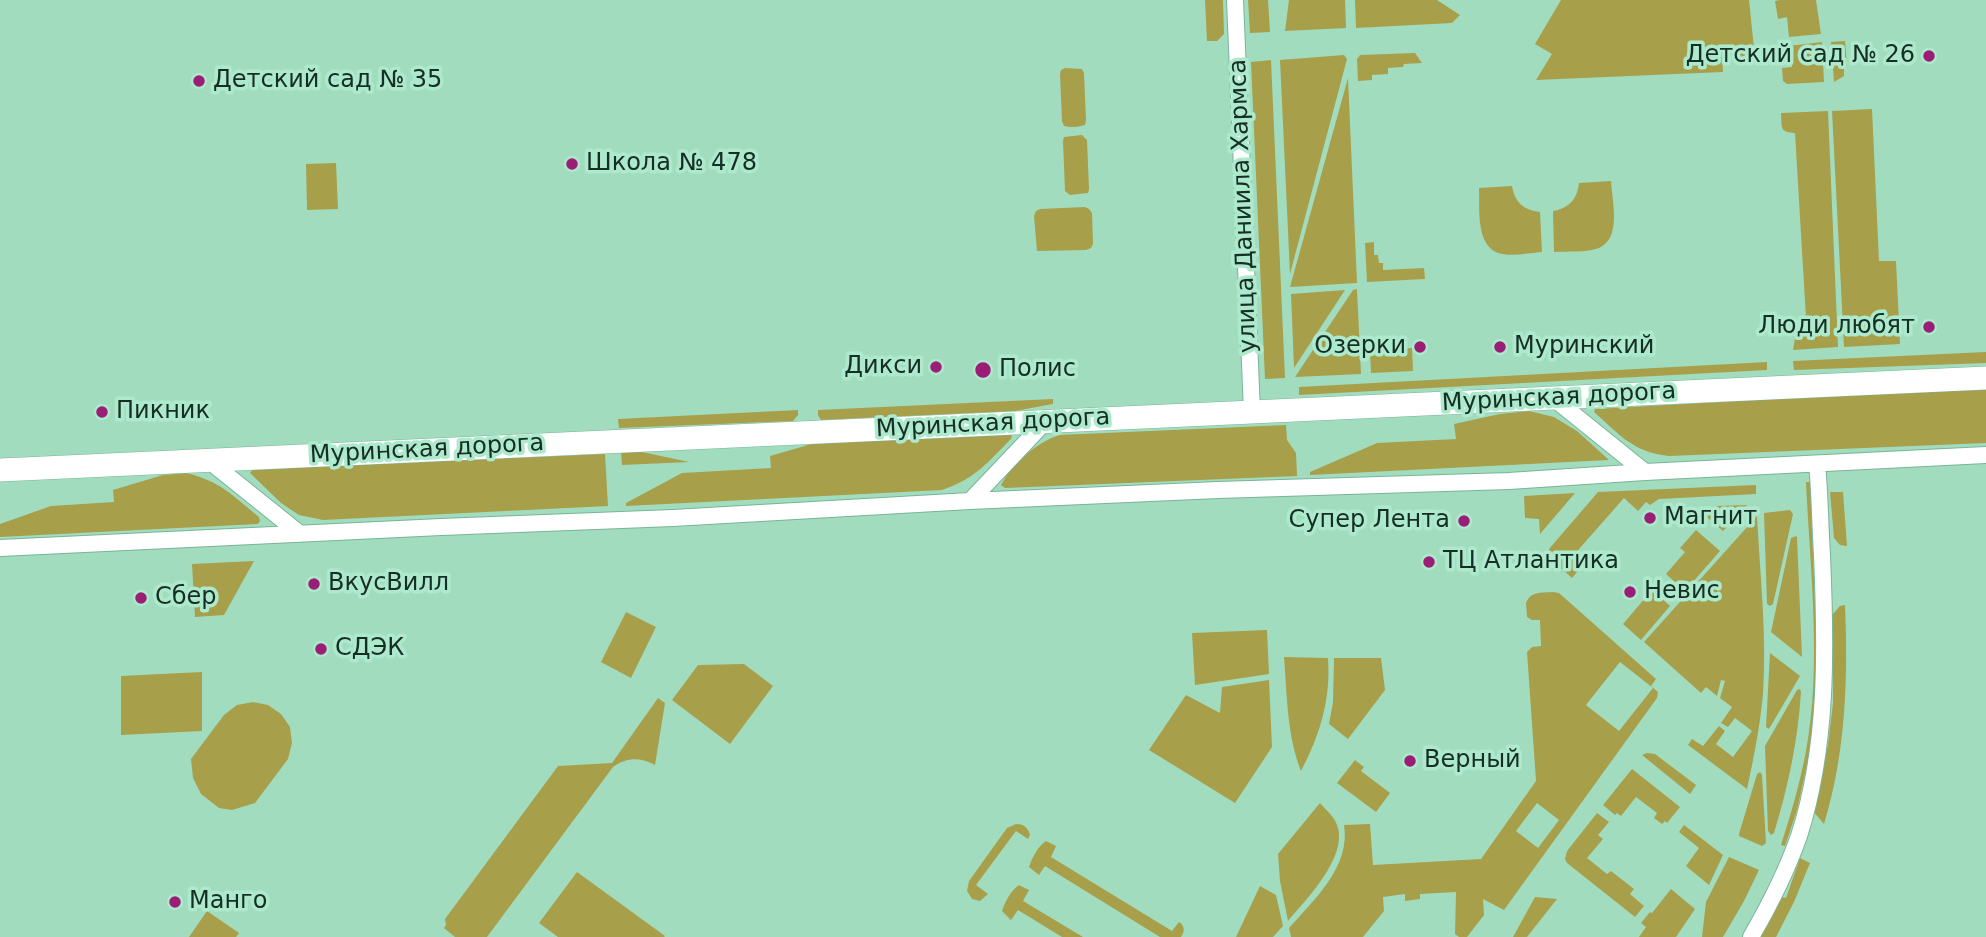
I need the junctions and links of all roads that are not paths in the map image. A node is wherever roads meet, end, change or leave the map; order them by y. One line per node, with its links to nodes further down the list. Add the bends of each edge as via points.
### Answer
1 (1235, 0): 4 (street, улица Даниила Хармса)
2 (1986, 378): 3 (street, Муринская дорога)
3 (1552, 397): 4 (street, Муринская дорога); 10 (street)
4 (1252, 412): 5 (street, Муринская дорога)
5 (1045, 422): 7 (street, Муринская дорога); 11 (street)
6 (1986, 454): 8 (street)
7 (208, 460): 9 (street, Муринская дорога); 12 (street)
8 (1817, 464): 10 (street); 14 (street, via 1824,679 1815,768 1799,836)
9 (0, 470)
10 (1645, 472): 11 (street)
11 (970, 501): 12 (street, via 673,519)
12 (299, 533): 13 (street)
13 (0, 548)
14 (1751, 937)

